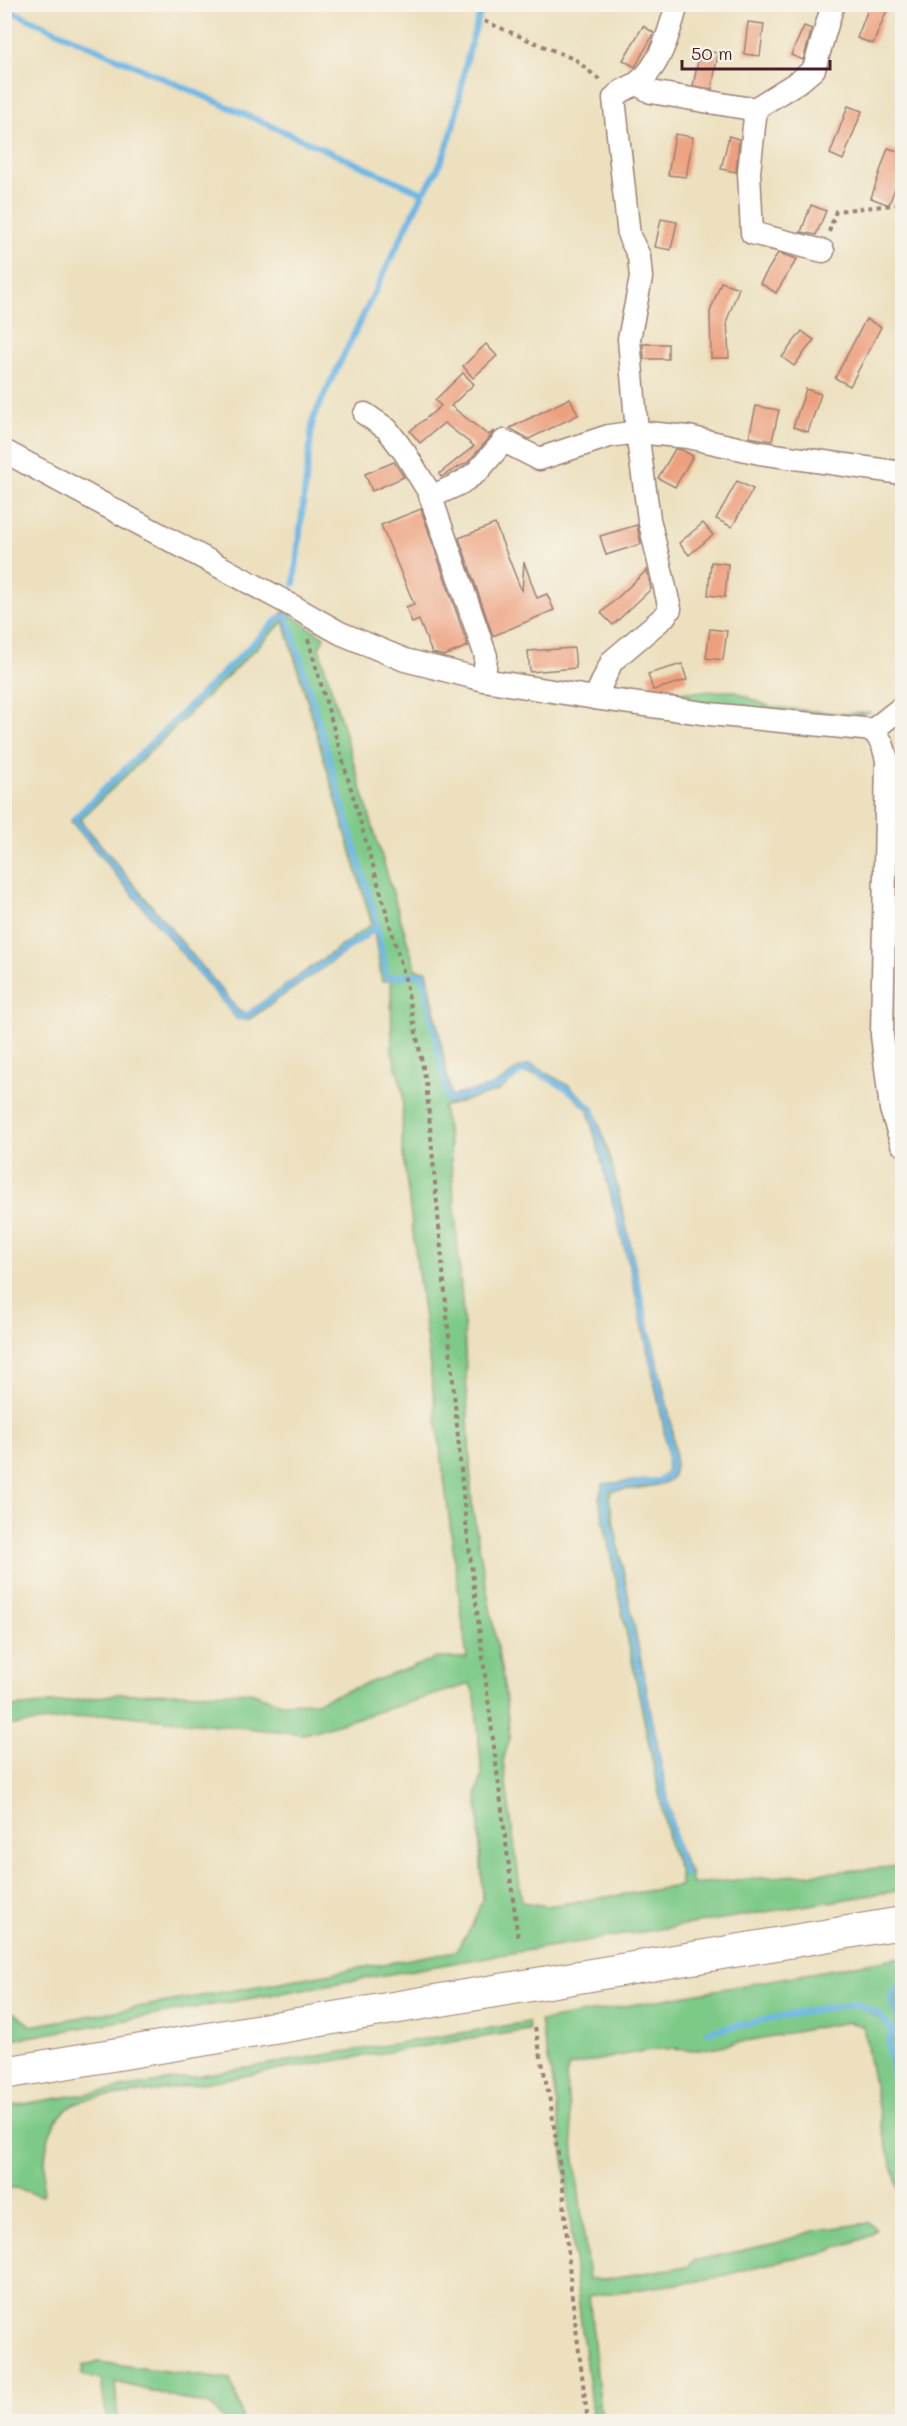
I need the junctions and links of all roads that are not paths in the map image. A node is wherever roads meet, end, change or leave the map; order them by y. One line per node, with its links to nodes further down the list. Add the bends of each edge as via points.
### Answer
1 (677, 4): 3 (street, via 653,68)
2 (833, 4): 4 (street, via 814,69)
3 (629, 86): 4 (street); 7 (street, via 614,98 629,236 639,256 641,278 629,339)
4 (756, 108): 5 (street, via 749,172 752,232)
5 (823, 251)
6 (365, 414): 10 (street, via 387,429)
7 (637, 432): 9 (street); 10 (street, via 609,435 539,459 504,441 477,472); 12 (street, via 649,519 670,609 612,662)
8 (4, 451): 11 (street, via 340,633 405,660)
9 (903, 473)
10 (431, 497): 11 (street, via 486,656)
11 (484, 680): 12 (street)
12 (595, 698): 14 (street)
13 (903, 707): 14 (street)
14 (873, 730): 15 (street, via 887,759 882,1035 891,1109)
15 (903, 1144)
16 (903, 1923): 17 (highway)
17 (4, 2073)

